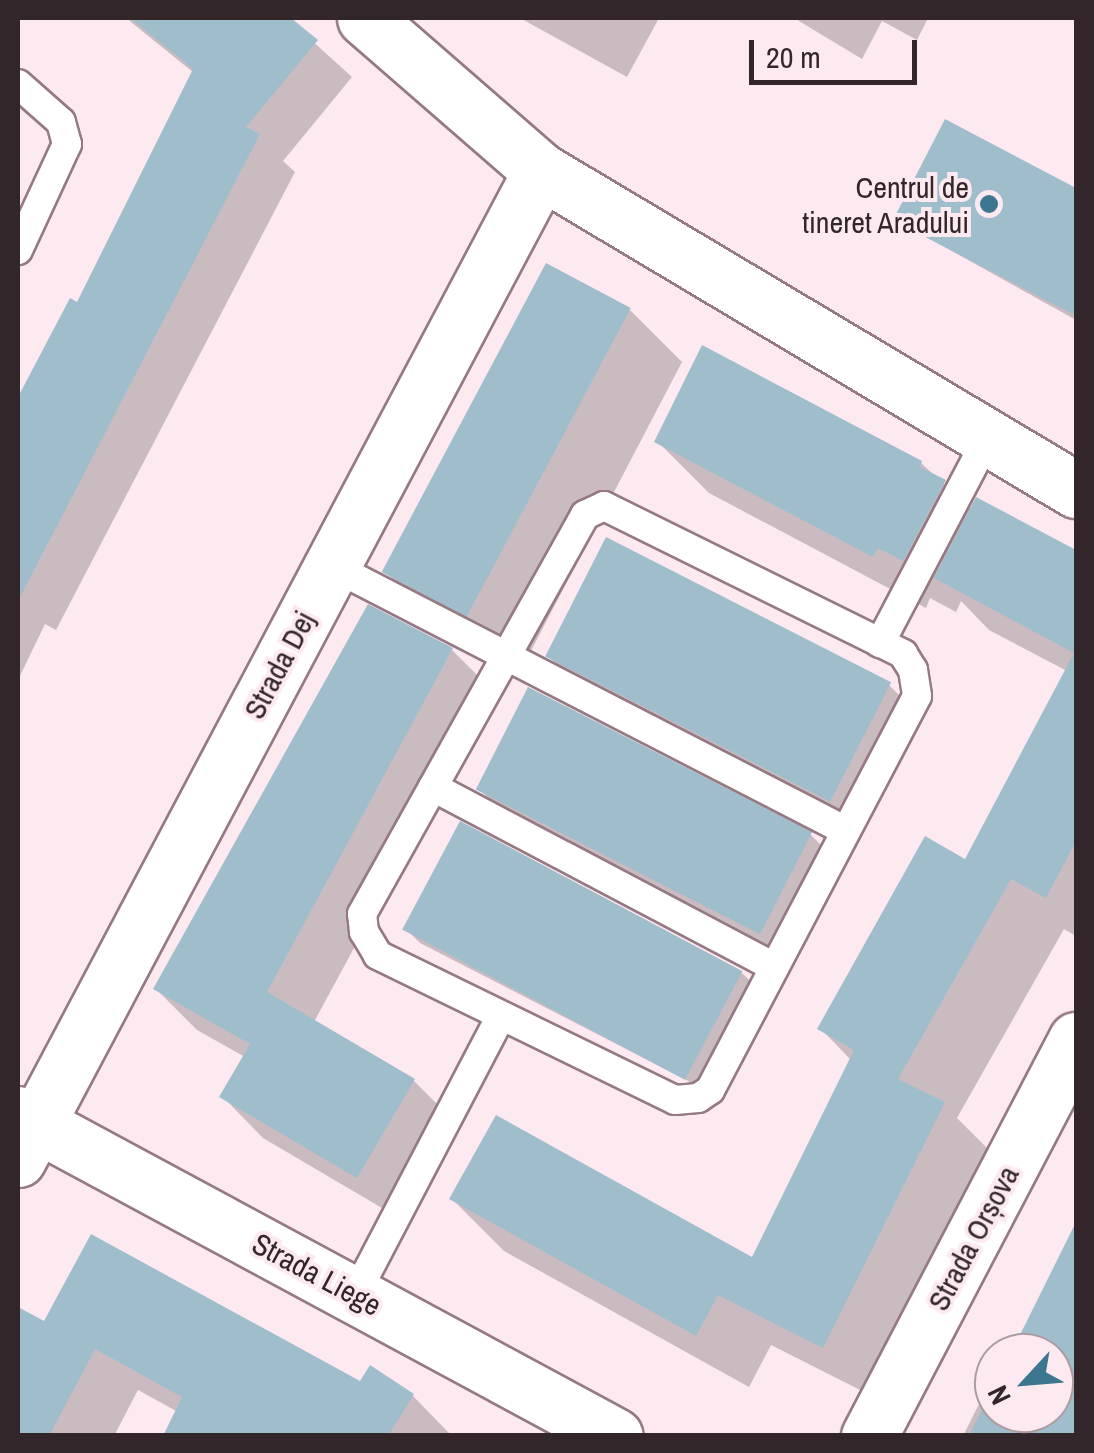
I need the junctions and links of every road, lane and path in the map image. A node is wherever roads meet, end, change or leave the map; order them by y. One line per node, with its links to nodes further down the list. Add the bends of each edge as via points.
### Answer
1 (365, 18): 3 (street)
2 (18, 84): 4 (lane, via 61,122 67,144)
3 (541, 170): 5 (street); 7 (street, Strada Dej)
4 (18, 250)
5 (988, 437): 6 (street); 8 (lane)
6 (1076, 490)
7 (332, 566): 9 (lane); 15 (street, Strada Dej)
8 (880, 643): 9 (lane, via 604,506 585,515); 11 (lane, via 903,654 916,696)
9 (506, 656): 10 (lane); 11 (lane)
10 (434, 787): 12 (lane); 13 (lane, via 362,914 364,932 378,956)
11 (846, 831): 12 (lane)
12 (774, 967): 13 (lane, via 710,1090 698,1098 676,1100)
13 (502, 1016): 16 (lane)
14 (1076, 1040): 18 (street, Strada Orșova)
15 (24, 1132): 16 (street, Strada Liege)
16 (354, 1295): 17 (street, Strada Liege)
17 (615, 1436)
18 (869, 1436)

